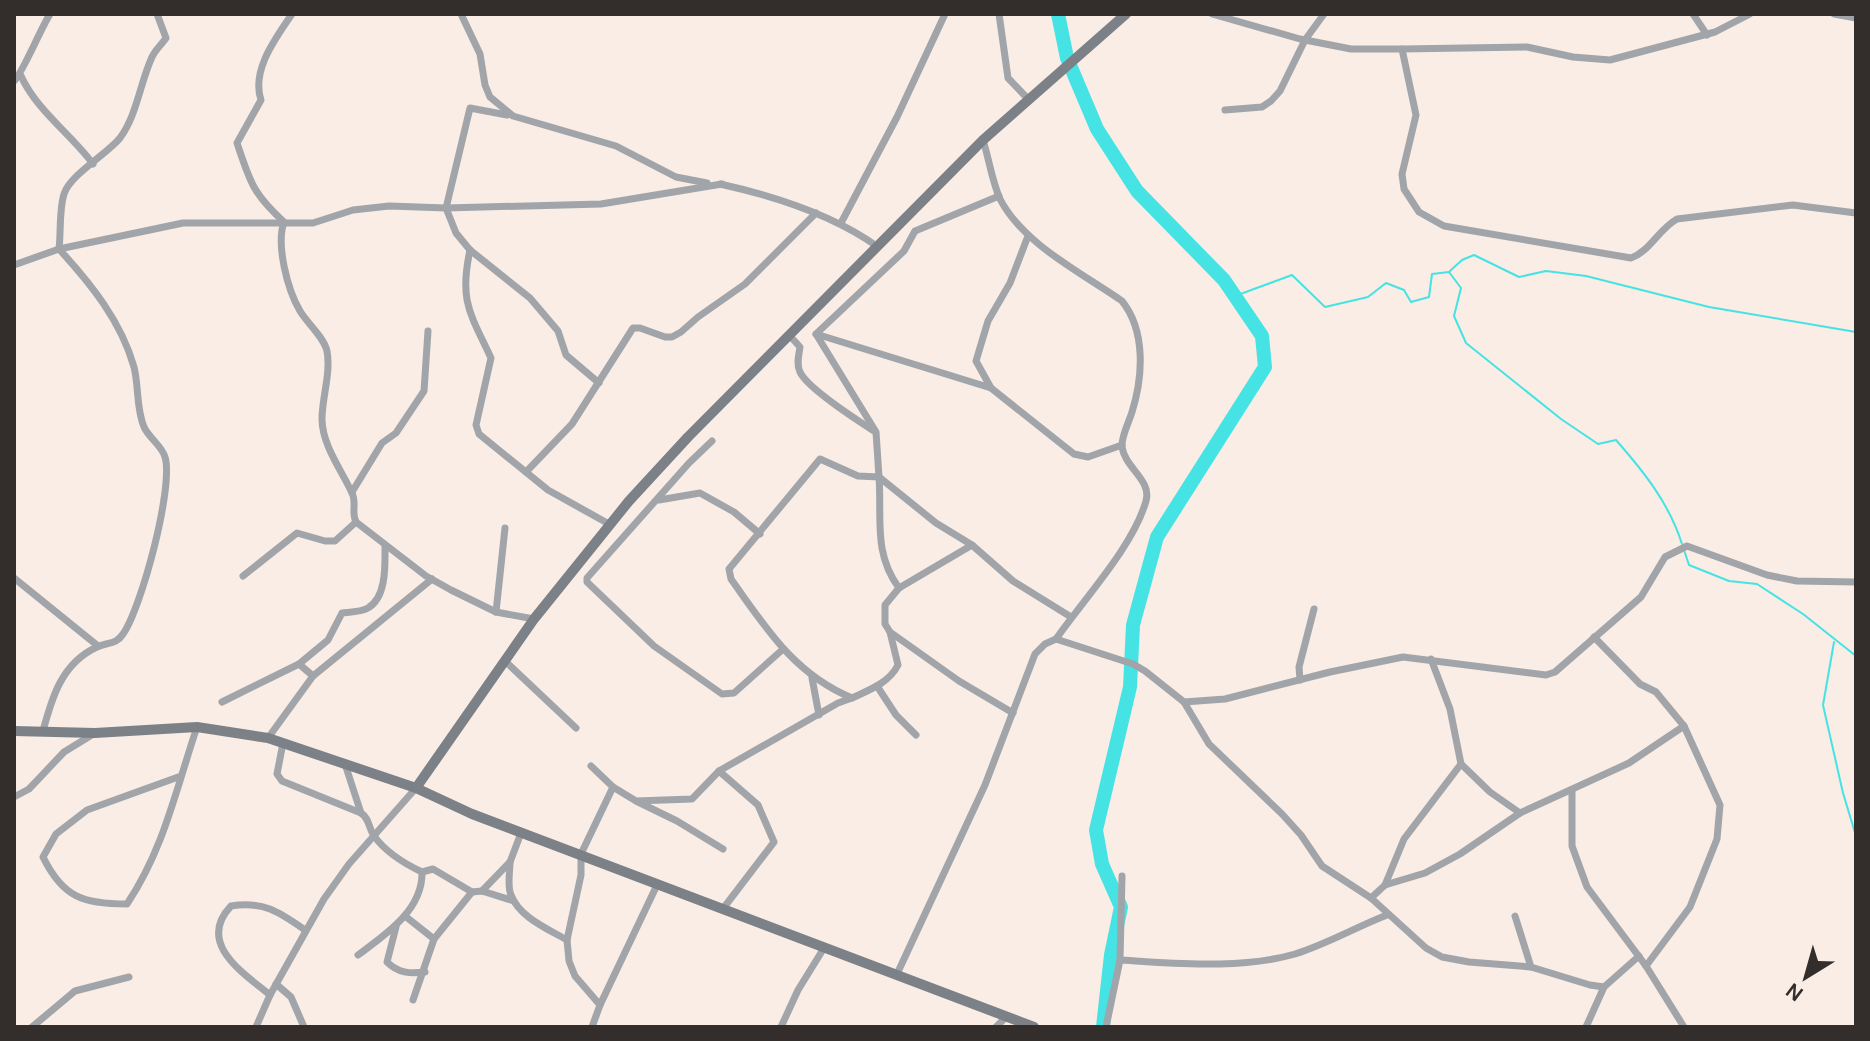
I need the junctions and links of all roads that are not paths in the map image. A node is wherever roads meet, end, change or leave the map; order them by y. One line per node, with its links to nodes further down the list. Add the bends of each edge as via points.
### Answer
1 (50, 14): 17 (street)
2 (157, 14): 22 (street, via 166,38 153,55 120,138)
3 (292, 14): 28 (street, via 258,77 261,100 237,143 252,187)
4 (461, 14): 20 (street, via 480,54 490,97)
5 (945, 14): 29 (street)
6 (999, 14): 18 (street, via 1008,78)
7 (1126, 14): 18 (street)
8 (1212, 14): 15 (street)
9 (1324, 14): 15 (street)
10 (1693, 14): 14 (street)
11 (1750, 14): 14 (street)
12 (1834, 14): 13 (street)
13 (1856, 18)
14 (1707, 35): 16 (street, via 1610,60 1527,47)
15 (1305, 40): 16 (street, via 1351,49); 19 (street, via 1271,101 1262,107)
16 (1402, 49): 27 (street, via 1416,115 1402,174 1404,189 1419,212 1444,226 1631,258 1677,219 1793,205)
17 (18, 79): 22 (street)
18 (1029, 100): 21 (street)
19 (1225, 110)
20 (513, 116): 23 (street, via 616,146 676,177); 25 (street, via 470,108)
21 (983, 140): 24 (street); 31 (street)
22 (93, 164): 32 (street, via 64,193)
23 (722, 184): 25 (street, via 601,204); 26 (street)
24 (999, 196): 30 (street); 36 (street, via 915,231 904,251)
25 (446, 208): 28 (street, via 389,206 313,223); 33 (street)
26 (816, 213): 29 (street); 38 (street, via 745,284 681,332 665,337 633,328)
27 (1856, 213)
28 (284, 222): 32 (street, via 183,223); 45 (street, via 280,233 289,285 299,310 327,349 324,433)
29 (841, 223): 31 (street)
30 (1028, 236): 39 (street, via 976,356); 42 (street, via 1132,313 1140,368)
31 (878, 247): 37 (street)
32 (59, 249): 34 (street); 66 (street, via 108,311 135,370 144,426 166,459 160,519 131,620 122,637)
33 (470, 250): 38 (street, via 530,298 558,331 566,355); 43 (street, via 464,295 491,358 476,425 486,442)
34 (14, 265)
35 (428, 331): 45 (street, via 424,391 396,433 382,443)
36 (816, 334): 39 (street); 40 (street)
37 (790, 336): 40 (street, via 800,347 803,377); 47 (street)
38 (599, 383): 43 (street, via 572,424)
39 (991, 388): 42 (street, via 1074,454 1088,457)
40 (876, 432): 44 (street)
41 (712, 441): 46 (street)
42 (1122, 445): 61 (street, via 1147,500 1113,562)
43 (526, 472): 47 (street, via 548,490)
44 (879, 477): 51 (street, via 858,476 820,459); 52 (street); 58 (street, via 882,551 887,572)
45 (352, 492): 48 (street)
46 (657, 500): 50 (street); 51 (street, via 700,493)
47 (612, 521): 50 (street); 62 (street)
48 (356, 522): 53 (street); 54 (street, via 335,541 297,533)
49 (505, 528): 60 (street)
50 (629, 531): 67 (street, via 587,582 654,646 728,695)
51 (760, 534): 67 (street, via 728,575)
52 (972, 545): 58 (street); 61 (street, via 1013,581)
53 (385, 546): 56 (street); 70 (street, via 385,571 375,603 342,613 328,640)
54 (243, 576)
55 (14, 578): 66 (street)
56 (432, 579): 60 (street); 71 (street)
57 (1856, 582): 64 (street, via 1767,575 1687,546 1665,557 1641,597)
58 (899, 588): 63 (street, via 885,605)
59 (1314, 609): 73 (street)
60 (496, 612): 62 (street)
61 (1071, 617): 65 (street)
62 (534, 619): 69 (street)
63 (890, 632): 74 (street, via 898,665); 78 (street)
64 (1594, 637): 68 (street, via 1546,675); 80 (street, via 1640,684 1656,692)
65 (1056, 639): 77 (street, via 1133,664); 78 (street, via 1035,654)
66 (98, 646): 84 (street, via 65,673)
67 (782, 650): 72 (street)
68 (1431, 659): 73 (street, via 1403,657); 90 (street, via 1450,709)
69 (505, 661): 82 (street); 95 (street)
70 (299, 664): 71 (street); 76 (street)
71 (313, 676): 87 (street)
72 (812, 676): 75 (street); 79 (street)
73 (1300, 680): 77 (street, via 1225,699)
74 (877, 686): 75 (street); 86 (street)
75 (852, 698): 79 (street)
76 (222, 702)
77 (1184, 702): 112 (street, via 1209,744 1282,814 1322,866)
78 (1013, 713): 129 (street)
79 (819, 715): 92 (street)
80 (1684, 726): 96 (street, via 1629,763); 126 (street, via 1719,799 1717,839 1690,907)
81 (197, 727): 85 (street); 87 (street); 93 (street)
82 (576, 728)
83 (14, 731): 84 (street)
84 (43, 731): 85 (street)
85 (95, 733): 97 (street, via 64,752 29,789)
86 (916, 735)
87 (268, 738): 88 (street)
88 (283, 743): 89 (street); 99 (street, via 277,774 282,781)
89 (345, 764): 95 (street); 99 (street)
90 (1461, 764): 100 (street); 109 (street, via 1404,839)
91 (591, 766): 94 (street)
92 (719, 771): 98 (street, via 692,799); 114 (street, via 758,805 774,842)
93 (181, 776): 93 (street, via 168,824 127,904 82,900 51,875 43,857 56,834 87,810)
94 (613, 787): 98 (street); 104 (street)
95 (416, 788): 101 (street); 102 (street)
96 (1572, 791): 100 (street); 124 (street, via 1572,846 1583,878)
97 (14, 797)
98 (636, 801): 103 (street)
99 (361, 813): 102 (street)
100 (1520, 813): 109 (street, via 1425,873)
101 (521, 833): 104 (street); 105 (street)
102 (374, 835): 106 (street, via 404,864); 119 (street)
103 (723, 849)
104 (581, 854): 108 (street); 121 (street)
105 (510, 862): 110 (street); 113 (street, via 509,892)
106 (422, 872): 111 (street, via 433,869); 116 (street)
107 (1122, 876): 125 (street)
108 (657, 885): 114 (street); 135 (street)
109 (1385, 885): 112 (street)
110 (482, 891): 111 (street); 113 (street)
111 (472, 892): 120 (street)
112 (1371, 898): 115 (street)
113 (514, 901): 121 (street, via 531,919)
114 (722, 910): 122 (street)
115 (1387, 915): 125 (street, via 1292,955 1199,964); 127 (street, via 1442,957)
116 (405, 916): 118 (street); 120 (street)
117 (1515, 916): 127 (street)
118 (396, 926): 123 (street); 128 (street, via 387,962 412,974)
119 (305, 930): 131 (street); 133 (street, via 260,904 231,906 219,920 217,930 229,960)
120 (434, 939): 128 (street)
121 (567, 940): 135 (street, via 575,976)
122 (824, 948): 129 (street); 141 (street)
123 (358, 955)
124 (1639, 956): 126 (street); 132 (street)
125 (1120, 960): 144 (street)
126 (1646, 966): 146 (street)
127 (1531, 967): 132 (street)
128 (425, 972): 134 (street)
129 (897, 974): 136 (street)
130 (129, 977): 137 (street, via 75,991)
131 (276, 984): 133 (street); 139 (street, via 291,997)
132 (1604, 987): 145 (street)
133 (270, 995): 138 (street)
134 (413, 1000)
135 (600, 1005): 140 (street)
136 (1006, 1017): 142 (street); 143 (street)
137 (32, 1027)
138 (256, 1027)
139 (304, 1027)
140 (592, 1027)
141 (781, 1027)
142 (996, 1027)
143 (1034, 1027)
144 (1106, 1027)
145 (1586, 1027)
146 (1684, 1027)

